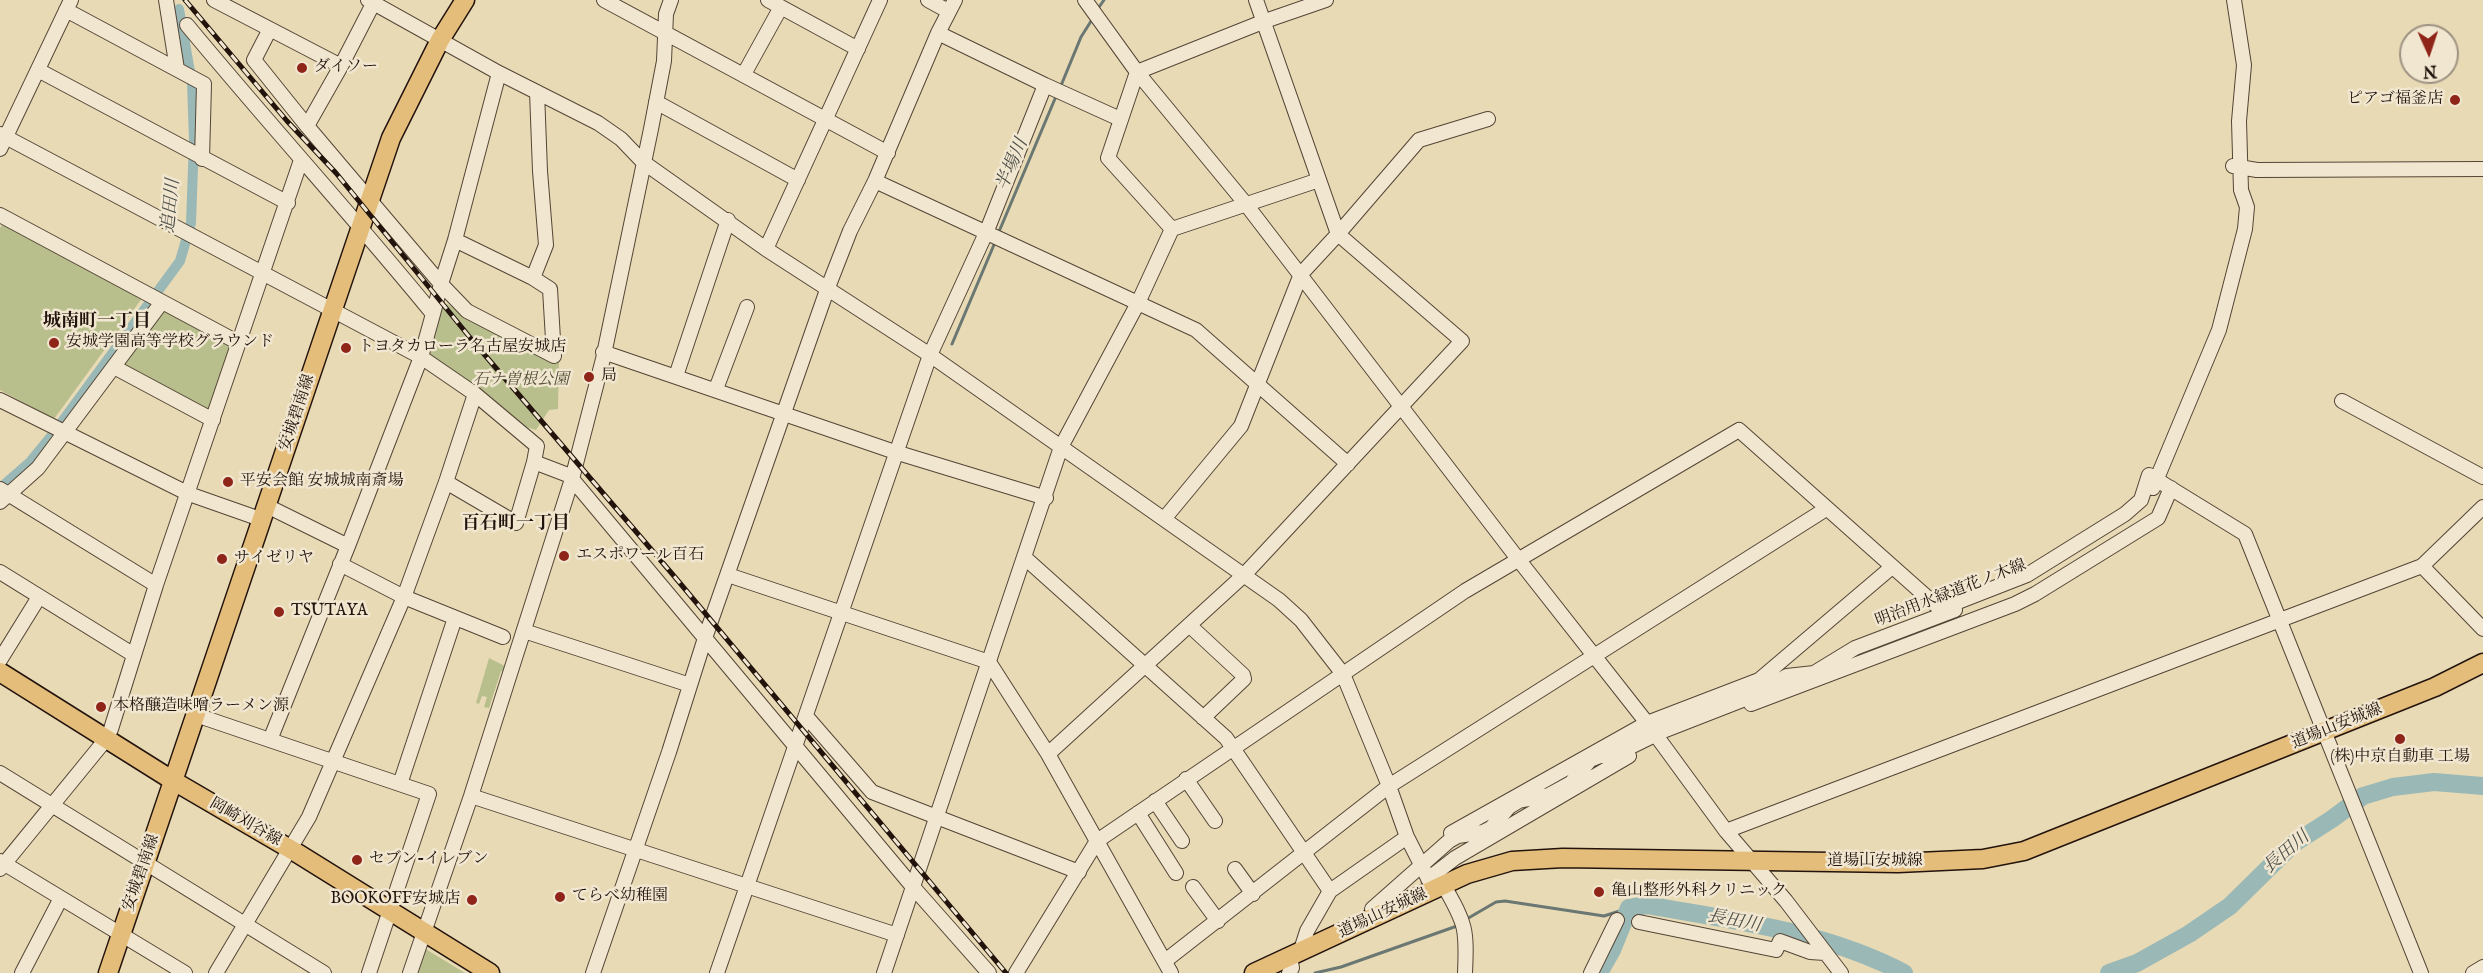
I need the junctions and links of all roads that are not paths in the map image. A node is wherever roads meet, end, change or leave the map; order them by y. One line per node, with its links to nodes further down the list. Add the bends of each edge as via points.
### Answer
1 (166, 0): 30 (street)
2 (214, 0): 19 (street)
3 (465, 0): 22 (main road, 安城碧南線)
4 (604, 0): 20 (street)
5 (671, 0): 20 (street)
6 (768, 0): 16 (street)
7 (880, 0): 23 (street)
8 (928, 0): 15 (street)
9 (1085, 0): 27 (street)
10 (1256, 0): 17 (street)
11 (1326, 0): 17 (street)
12 (2234, 0): 43 (street, 明治用水緑道花ノ木線, via 2244,64)
13 (371, 1): 22 (street); 25 (street)
14 (68, 5): 26 (street); 30 (street)
15 (951, 5): 21 (street)
16 (781, 7): 23 (street); 29 (street)
17 (1265, 21): 27 (street); 46 (street)
18 (188, 26): 24 (street)
19 (270, 29): 25 (street); 37 (street, via 254,60)
20 (666, 32): 29 (street); 33 (street)
21 (938, 33): 31 (street); 39 (street)
22 (440, 40): 28 (street); 48 (main road, 安城碧南線, via 391,138)
23 (858, 49): 34 (street)
24 (220, 65): 30 (street); 41 (street)
25 (341, 66): 37 (street)
26 (38, 70): 38 (street); 40 (street)
27 (1137, 72): 35 (street); 50 (street)
28 (499, 73): 32 (street); 57 (street)
29 (744, 74): 34 (street)
30 (191, 76): 40 (street)
31 (1045, 85): 35 (street); 55 (street)
32 (537, 92): 42 (street, via 598,123); 61 (street, via 546,244)
33 (656, 102): 42 (street); 45 (street)
34 (826, 119): 39 (street); 45 (street)
35 (1120, 119): 54 (street, via 1107,158)
36 (1488, 119): 56 (street, via 1419,140)
37 (307, 126): 48 (street)
38 (2, 140): 59 (street)
39 (888, 153): 47 (street)
40 (196, 156): 49 (street)
41 (301, 160): 49 (street); 53 (street)
42 (644, 162): 52 (street); 70 (street)
43 (2236, 167): 44 (street); 90 (street, 明治用水緑道花ノ木線, via 2247,207 2245,229 2218,330)
44 (2483, 169)
45 (798, 180): 58 (street)
46 (1319, 180): 50 (street); 56 (street)
47 (875, 181): 55 (street); 63 (street)
48 (370, 201): 53 (main road, 安城碧南線); 62 (street)
49 (288, 203): 59 (street)
50 (1245, 203): 54 (street); 60 (street)
51 (0, 216): 64 (street)
52 (728, 220): 58 (street); 74 (street)
53 (361, 226): 67 (main road, 安城碧南線); 68 (street)
54 (1172, 229): 65 (street)
55 (986, 233): 65 (street); 71 (street)
56 (1338, 234): 60 (street); 80 (street, via 1462,341)
57 (455, 240): 61 (street); 62 (street)
58 (766, 249): 63 (street)
59 (263, 273): 67 (street); 69 (street)
60 (1301, 274): 75 (street); 80 (street)
61 (533, 278): 62 (street, via 550,289 554,356 467,311)
62 (441, 284): 68 (street)
63 (827, 290): 71 (street); 81 (street)
64 (157, 299): 69 (street); 73 (street)
65 (1138, 303): 75 (street, via 1196,330); 84 (street)
66 (747, 307): 76 (street)
67 (332, 310): 72 (street); 98 (main road, 安城碧南線)
68 (433, 314): 72 (street)
69 (239, 343): 82 (street)
70 (603, 352): 74 (street); 89 (street)
71 (930, 355): 84 (street); 85 (street)
72 (420, 357): 77 (street); 100 (street)
73 (114, 367): 82 (street); 83 (street, via 67,427)
74 (676, 376): 76 (street)
75 (1257, 384): 87 (street); 99 (street, via 1241,426)
76 (716, 389): 81 (street)
77 (475, 394): 86 (street, via 537,446); 91 (street)
78 (0, 399): 83 (street)
79 (2342, 401): 88 (street)
80 (1401, 405): 87 (street); 102 (street)
81 (783, 412): 85 (street); 107 (street)
82 (213, 420): 94 (street)
83 (60, 430): 93 (street, via 38,468); 94 (street)
84 (1062, 447): 95 (street); 99 (street)
85 (895, 452): 95 (street); 112 (street)
86 (534, 462): 89 (street); 91 (street, via 516,523)
87 (1348, 465): 108 (street)
88 (2483, 477)
89 (572, 479): 117 (street); 119 (street)
90 (2157, 480): 92 (street); 105 (street, via 2149,475 2136,507 2027,575 1946,607 1938,607); 132 (street, 明治用水緑道花ノ木線, via 2139,513 2033,581 1855,648 1814,673 1787,676 1745,699)
91 (446, 482): 111 (street)
92 (2171, 488): 114 (street, via 2245,534); 132 (street, via 2158,518 2025,599)
93 (3, 494): 109 (street)
94 (189, 494): 98 (street); 109 (street)
95 (1046, 498): 101 (street)
96 (2483, 507): 104 (street)
97 (1826, 509): 102 (street, via 1739,430); 105 (street); 121 (street)
98 (265, 513): 100 (street); 129 (main road, 安城碧南線)
99 (1164, 519): 108 (street)
100 (348, 546): 103 (street)
101 (1024, 557): 123 (street); 125 (street)
102 (1518, 559): 121 (street); 127 (street)
103 (340, 564): 111 (street); 135 (street)
104 (2422, 566): 114 (street); 116 (street)
105 (1892, 567): 132 (street, via 1759,680)
106 (0, 572): 110 (street)
107 (728, 575): 112 (street); 119 (street)
108 (1244, 575): 115 (street); 127 (street, via 1301,620)
109 (156, 585): 120 (street)
110 (39, 597): 120 (street); 122 (street)
111 (404, 597): 113 (street); 139 (street)
112 (841, 613): 123 (street); 130 (street)
113 (455, 618): 118 (street); 143 (street)
114 (2280, 622): 133 (street); 151 (street)
115 (1190, 625): 125 (street); 131 (street, via 1245,679)
116 (2483, 629)
117 (524, 631): 128 (street); 145 (street)
118 (503, 637)
119 (705, 638): 128 (street); 136 (street)
120 (134, 655): 134 (street)
121 (1595, 657): 132 (street); 144 (street)
122 (0, 660)
123 (989, 662): 138 (street); 149 (street)
124 (2483, 663): 133 (main road, 道場山安城線)
125 (1144, 665): 131 (street); 138 (street)
126 (0, 672): 134 (main road, 岡崎刈谷線)
127 (1343, 674): 137 (street); 144 (street)
128 (690, 685): 156 (street)
129 (195, 715): 135 (street); 142 (main road, 安城碧南線)
130 (806, 716): 136 (street); 149 (street, via 872,792)
131 (1203, 718): 137 (street)
132 (1654, 732): 151 (street); 159 (street, 明治用水緑道花ノ木線, via 1614,755 1590,760 1570,783 1549,795 1519,801 1491,828 1458,836); 165 (street, via 1455,858)
133 (2324, 732): 158 (main road, 道場山安城線, via 2024,850 1948,862); 202 (street)
134 (107, 738): 142 (main road, 岡崎刈谷線); 147 (street)
135 (270, 740): 139 (street)
136 (795, 746): 166 (street); 167 (street)
137 (1234, 748): 141 (street); 157 (street)
138 (1048, 754): 153 (street)
139 (332, 761): 143 (street); 155 (street, via 309,817)
140 (0, 773): 147 (street)
141 (1186, 779): 146 (street); 150 (street)
142 (172, 780): 155 (main road, 岡崎刈谷線); 161 (main road, 安城碧南線)
143 (400, 784): 173 (street, via 429,795)
144 (1389, 786): 152 (street); 157 (street)
145 (471, 796): 156 (street); 178 (street)
146 (1155, 801): 148 (street); 154 (street)
147 (53, 806): 160 (street); 161 (street)
148 (1138, 813): 153 (street); 164 (street)
149 (937, 816): 163 (street); 166 (street)
150 (1215, 821)
151 (1726, 831): 158 (street)
152 (1407, 837): 159 (street); 169 (street)
153 (1097, 840): 163 (street); 183 (street)
154 (1182, 841)
155 (290, 849): 173 (main road, 岡崎刈谷線); 176 (street)
156 (635, 852): 167 (street); 193 (street)
157 (1304, 855): 169 (street); 170 (street)
158 (1750, 861): 165 (main road, 道場山安城線, via 1512,861); 181 (street)
159 (1420, 862): 165 (street); 172 (street, 明治用水緑道花ノ木線)
160 (2, 864): 171 (street)
161 (147, 864): 176 (street); 179 (main road, 安城碧南線)
162 (1235, 869): 170 (street)
163 (1079, 872): 197 (street)
164 (1176, 873)
165 (1436, 885): 182 (main road, 道場山安城線); 199 (street, via 1463,922 1467,936)
166 (913, 887): 180 (street); 196 (street)
167 (748, 888): 180 (street); 194 (street)
168 (1193, 888): 175 (street)
169 (1330, 891): 182 (street)
170 (1253, 894): 175 (street)
171 (61, 898): 179 (street); 185 (street)
172 (1372, 909)
173 (389, 910): 178 (main road, 岡崎刈谷線); 190 (street)
174 (1617, 920): 200 (street)
175 (1218, 921): 183 (street)
176 (245, 922): 188 (street); 189 (street)
177 (1639, 922): 181 (street, via 1776,950 1780,941)
178 (424, 932): 191 (street); 192 (main road, 岡崎刈谷線)
179 (121, 935): 186 (main road, 安城碧南線); 187 (street)
180 (897, 935): 195 (street)
181 (1825, 953): 201 (street)
182 (1293, 961): 198 (main road, 道場山安城線)
183 (1168, 967)
184 (2483, 967): 203 (street)
185 (22, 973)
186 (108, 973)
187 (184, 973)
188 (216, 973)
189 (324, 973)
190 (369, 973)
191 (410, 973)
192 (490, 973)
193 (593, 973)
194 (717, 973)
195 (884, 973)
196 (989, 973)
197 (1016, 973)
198 (1254, 973)
199 (1465, 973)
200 (1591, 973)
201 (1840, 973)
202 (2421, 973)
203 (2473, 973)

